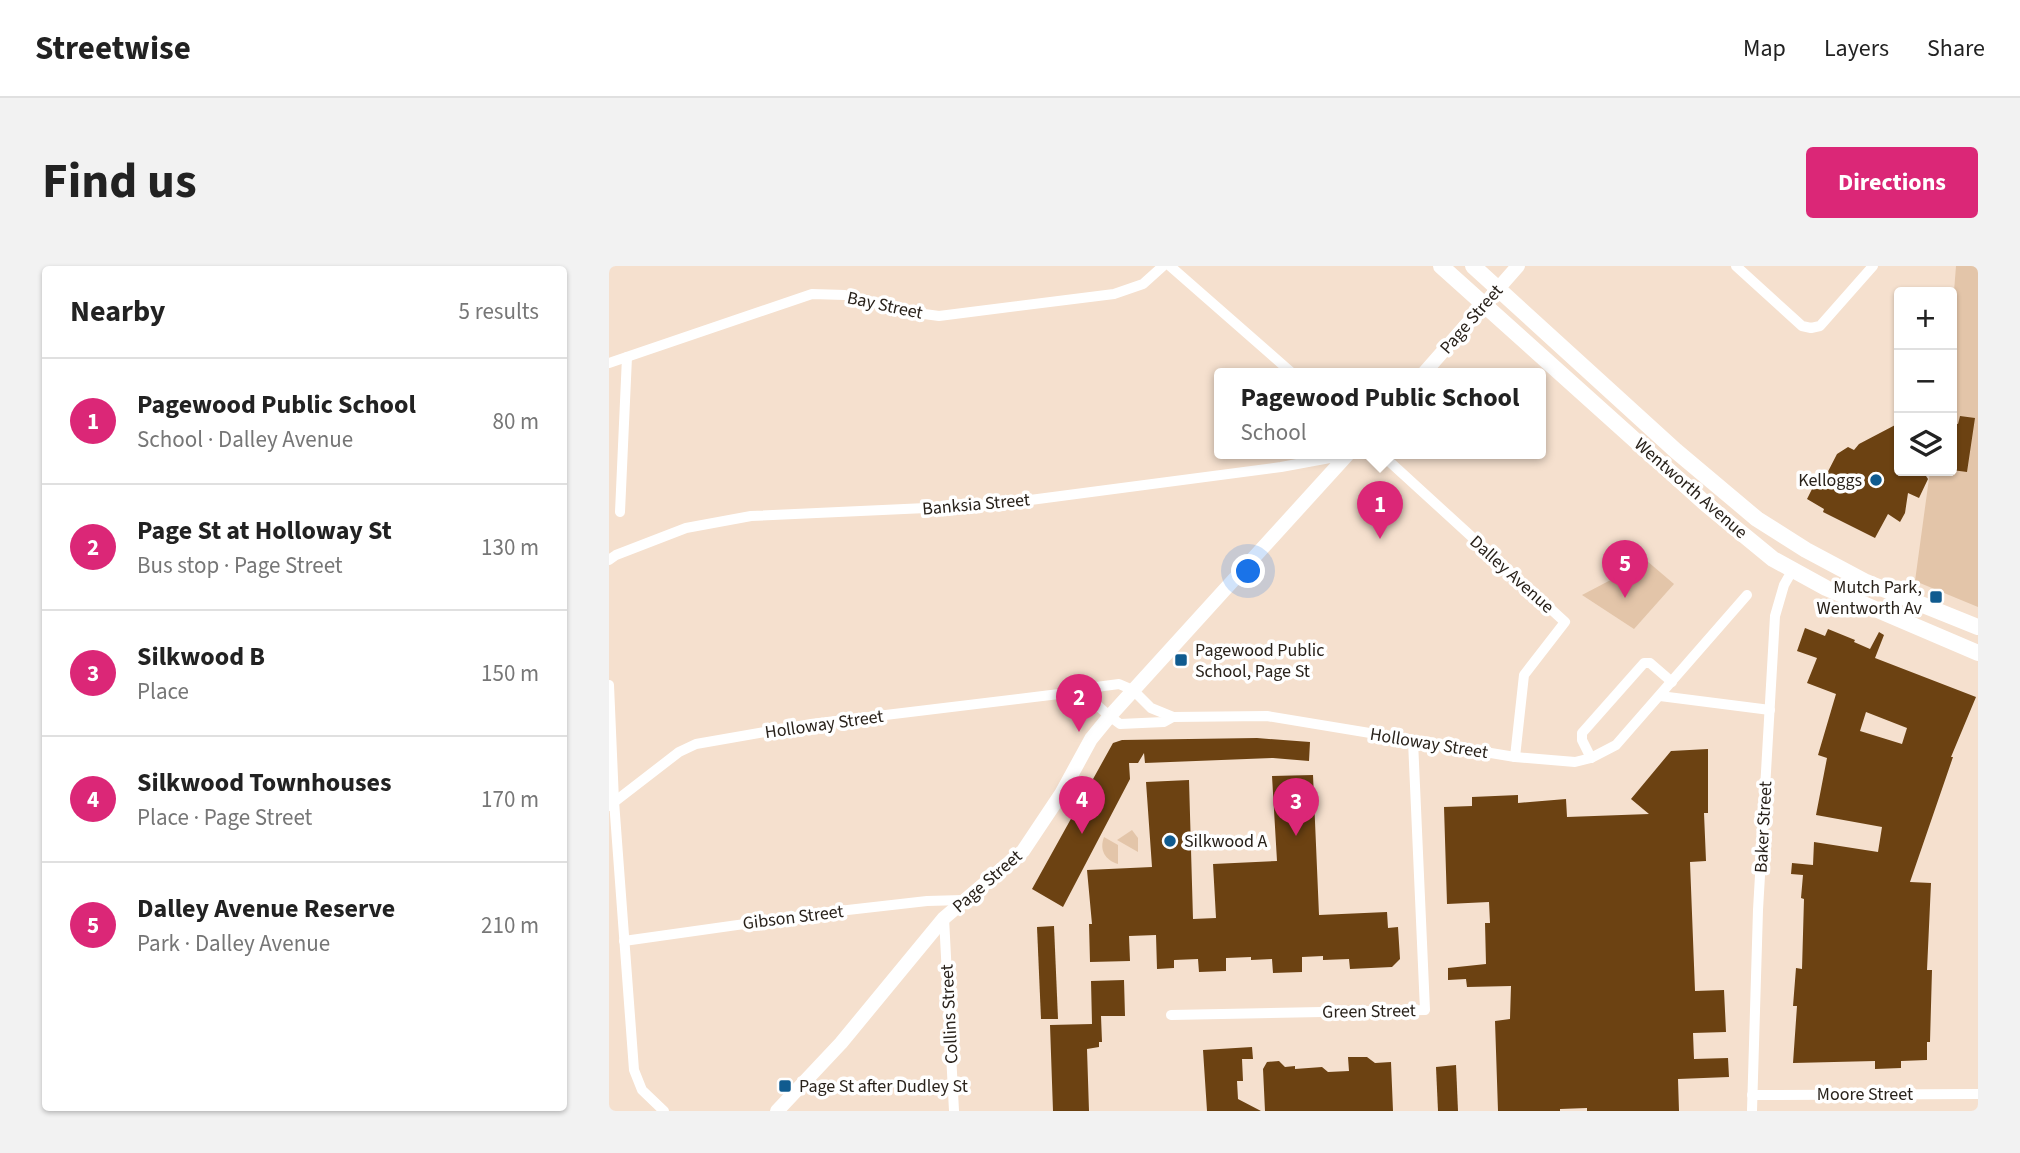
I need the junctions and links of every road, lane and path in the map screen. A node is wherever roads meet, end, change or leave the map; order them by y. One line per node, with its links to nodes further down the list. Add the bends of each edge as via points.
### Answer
1 (1163, 266): 10 (street, Bay Street, via 1143,284 1114,294 939,316 845,295 812,294)
2 (1170, 266): 12 (street)
3 (1441, 266): 9 (main road, Wentworth Avenue)
4 (1473, 266): 8 (main road, Wentworth Avenue)
5 (1518, 266): 8 (main road, Page Street)
6 (1736, 266): 7 (street, via 1802,326 1811,328 1820,326)
7 (1873, 266)
8 (1498, 287): 9 (main road, Page Street); 18 (main road, Wentworth Avenue, via 1711,482)
9 (1485, 306): 13 (main road, Page Street); 20 (main road, Wentworth Avenue, via 1706,504)
10 (627, 358): 11 (street, Bay Street); 17 (street)
11 (609, 363)
12 (1286, 368)
13 (1429, 368)
14 (1323, 459): 19 (street, Banksia Street, via 992,505 751,516 686,528)
15 (1344, 459): 26 (main road, Page Street)
16 (1387, 459): 33 (street, Dalley Avenue, via 1565,622 1524,675)
17 (620, 512)
18 (1806, 550): 20 (main road, Baker Street); 22 (main road, Wentworth Avenue, via 1866,582)
19 (609, 560)
20 (1792, 571): 23 (main road, Wentworth Avenue); 29 (street, Baker Street, via 1775,615)
21 (1747, 595): 24 (street, Holloway Street)
22 (1978, 627)
23 (1978, 653)
24 (1672, 682): 28 (street, Holloway Street); 34 (street, via 1644,663 1582,733)
25 (609, 685): 35 (street)
26 (1133, 690): 27 (street, Holloway Street, via 1112,684); 30 (main road, Page Street); 31 (street, via 1151,708)
27 (1059, 694): 30 (street, Holloway Street, via 1085,696); 35 (street, Holloway Street, via 811,724 696,744)
28 (1660, 696): 29 (street); 34 (street, Holloway Street, via 1616,745)
29 (1770, 710): 41 (street, Baker Street)
30 (1109, 717): 31 (street, Holloway Street, via 1129,725); 36 (main road, Page Street, via 1023,851)
31 (1173, 717): 32 (street, Holloway Street, via 1267,716)
32 (1413, 741): 33 (street, Holloway Street); 39 (street, Green Street, via 1425,1010)
33 (1515, 757): 34 (street, Holloway Street, via 1575,762)
34 (1591, 758)
35 (612, 804): 38 (street)
36 (963, 900): 37 (main road, Page Street); 38 (street, Gibson Street, via 830,912)
37 (944, 918): 43 (main road, Page Street, via 841,1043); 44 (street, Collins Street)
38 (624, 941): 42 (street, via 634,1070 642,1090)
39 (1171, 1015)
40 (1978, 1094): 41 (street, Moore Street)
41 (1752, 1095): 45 (street, Baker Street)
42 (664, 1111)
43 (777, 1111)
44 (954, 1111)
45 (1752, 1111)

